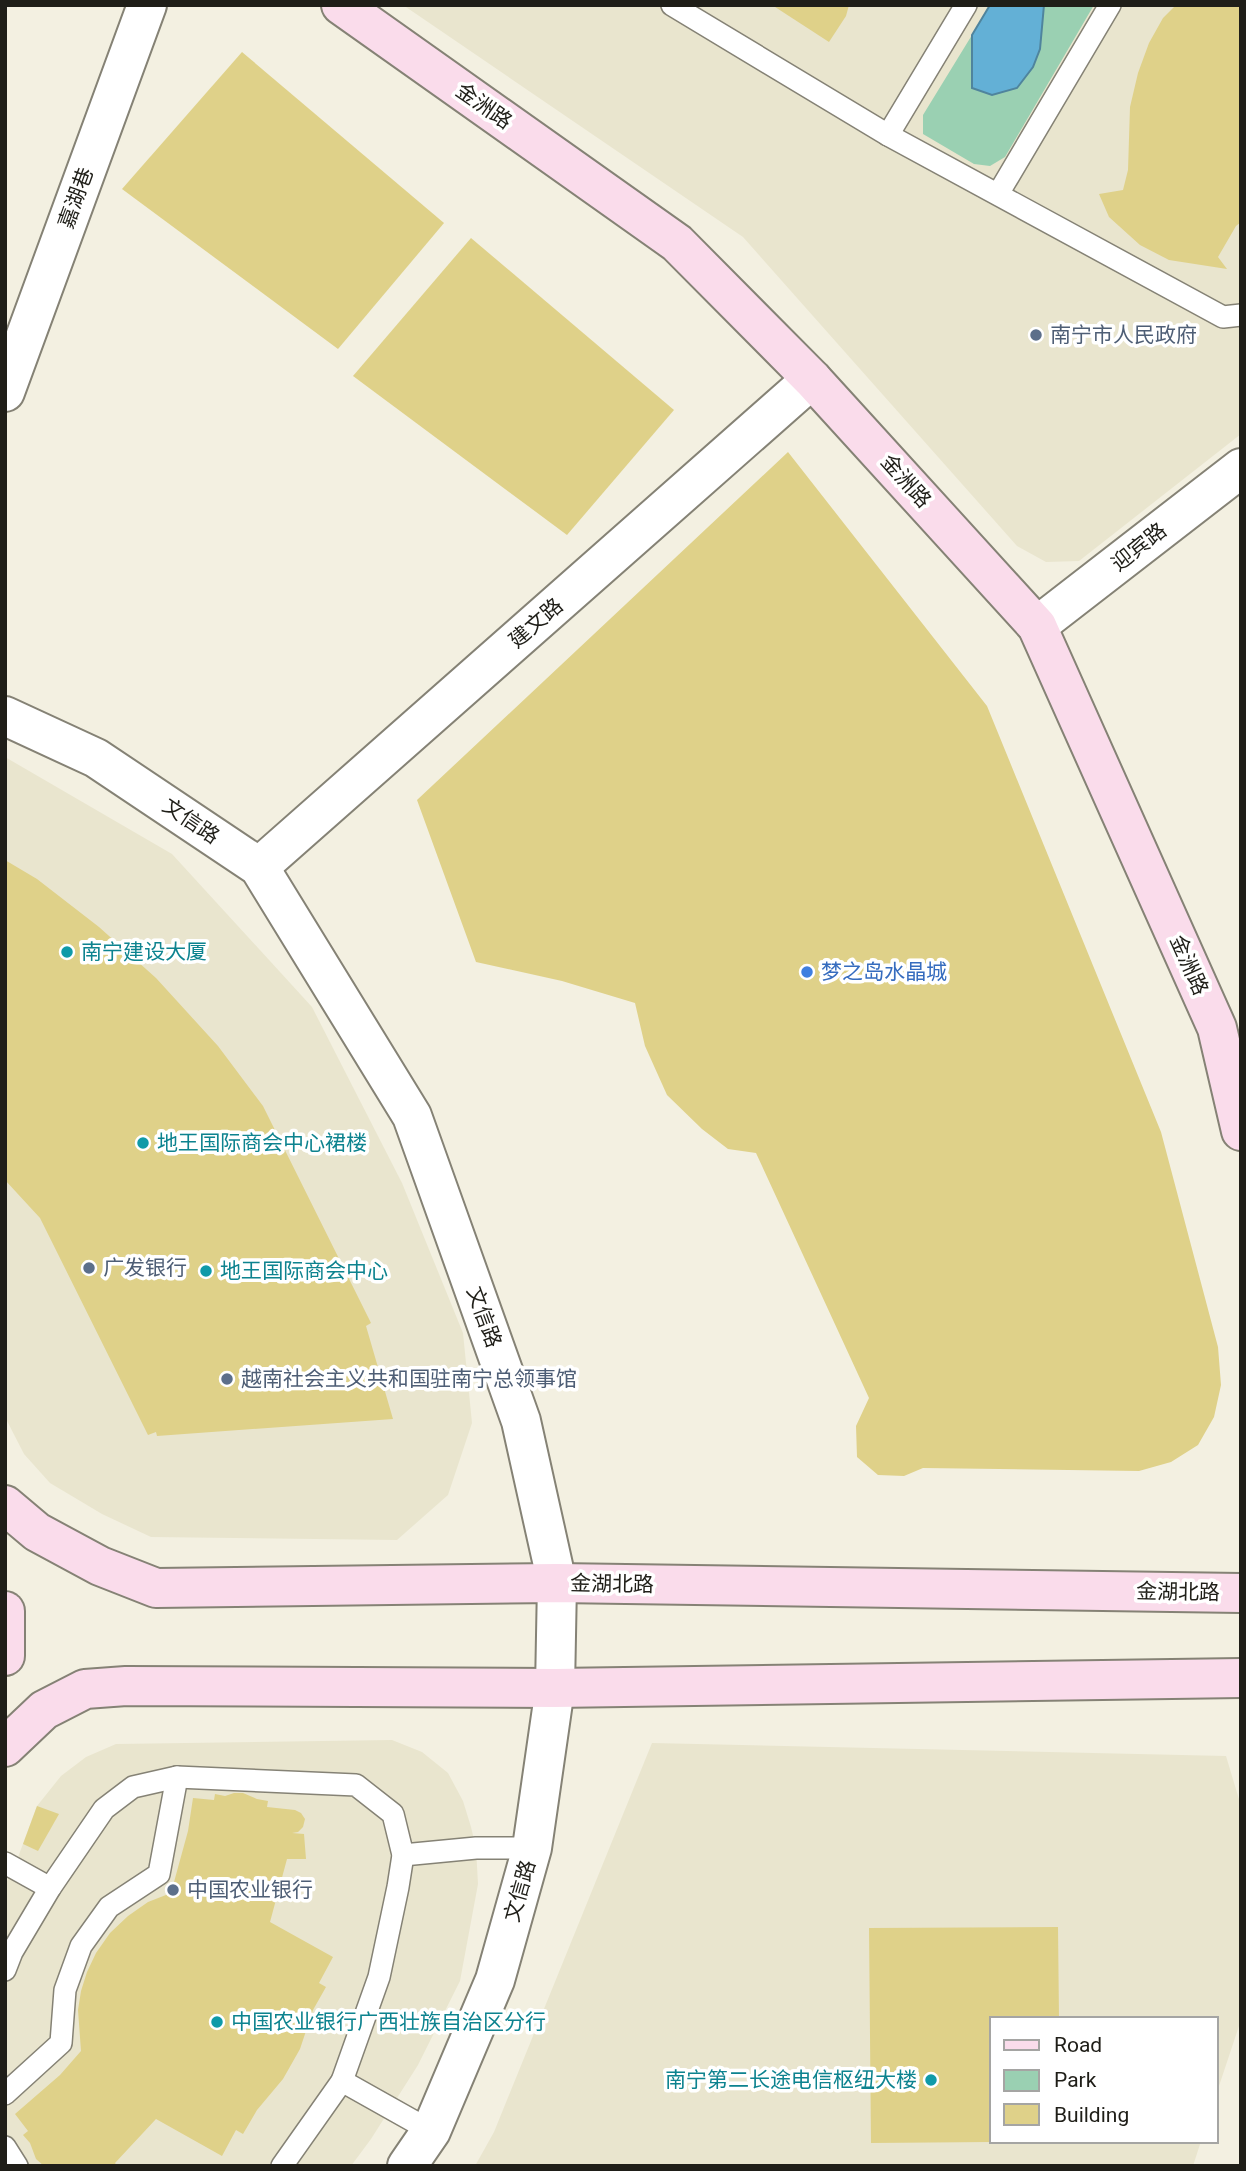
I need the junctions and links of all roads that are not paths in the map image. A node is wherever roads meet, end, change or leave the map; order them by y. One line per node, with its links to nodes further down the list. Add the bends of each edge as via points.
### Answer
1 (147, 5): 10 (street, 嘉湖巷)
2 (341, 5): 9 (main road, 金洲路, via 677,243)
3 (672, 5): 6 (lane)
4 (966, 5): 6 (lane)
5 (1110, 5): 7 (lane)
6 (888, 135): 7 (lane)
7 (998, 194): 8 (lane, via 1223,317)
8 (1241, 315)
9 (812, 379): 12 (main road, 金洲路); 14 (street, 建文路)
10 (5, 392)
11 (1241, 468): 12 (street, 迎宾路)
12 (1037, 626): 15 (main road, 金洲路, via 1217,1028)
13 (5, 716): 14 (street, 文信路, via 96,758)
14 (259, 867): 17 (street, 文信路, via 412,1116 521,1420)
15 (1241, 1131)
16 (5, 1505): 17 (main road, 金湖北路, via 37,1532 100,1566 156,1588)
17 (556, 1583): 18 (main road, 金湖北路); 22 (street, 文信路)
18 (1241, 1593)
19 (5, 1611): 20 (main road)
20 (5, 1656)
21 (1241, 1678): 22 (main road)
22 (555, 1688): 23 (main road, via 85,1689 44,1710); 25 (street, 文信路)
23 (5, 1747)
24 (177, 1777): 26 (lane, via 356,1785 393,1814); 28 (lane, via 133,1787 104,1809); 31 (lane, via 159,1874 109,1907 81,1946 65,1990 61,2043)
25 (532, 1848): 26 (lane); 32 (street, 文信路, via 495,1980)
26 (403, 1855): 30 (lane, via 379,1977)
27 (5, 1863): 28 (lane)
28 (50, 1888): 29 (lane)
29 (8, 1957)
30 (342, 2081): 32 (lane); 35 (lane)
31 (5, 2094)
32 (431, 2131): 36 (street, 文信路)
33 (5, 2147): 34 (lane)
34 (18, 2166)
35 (282, 2166)
36 (407, 2166)

